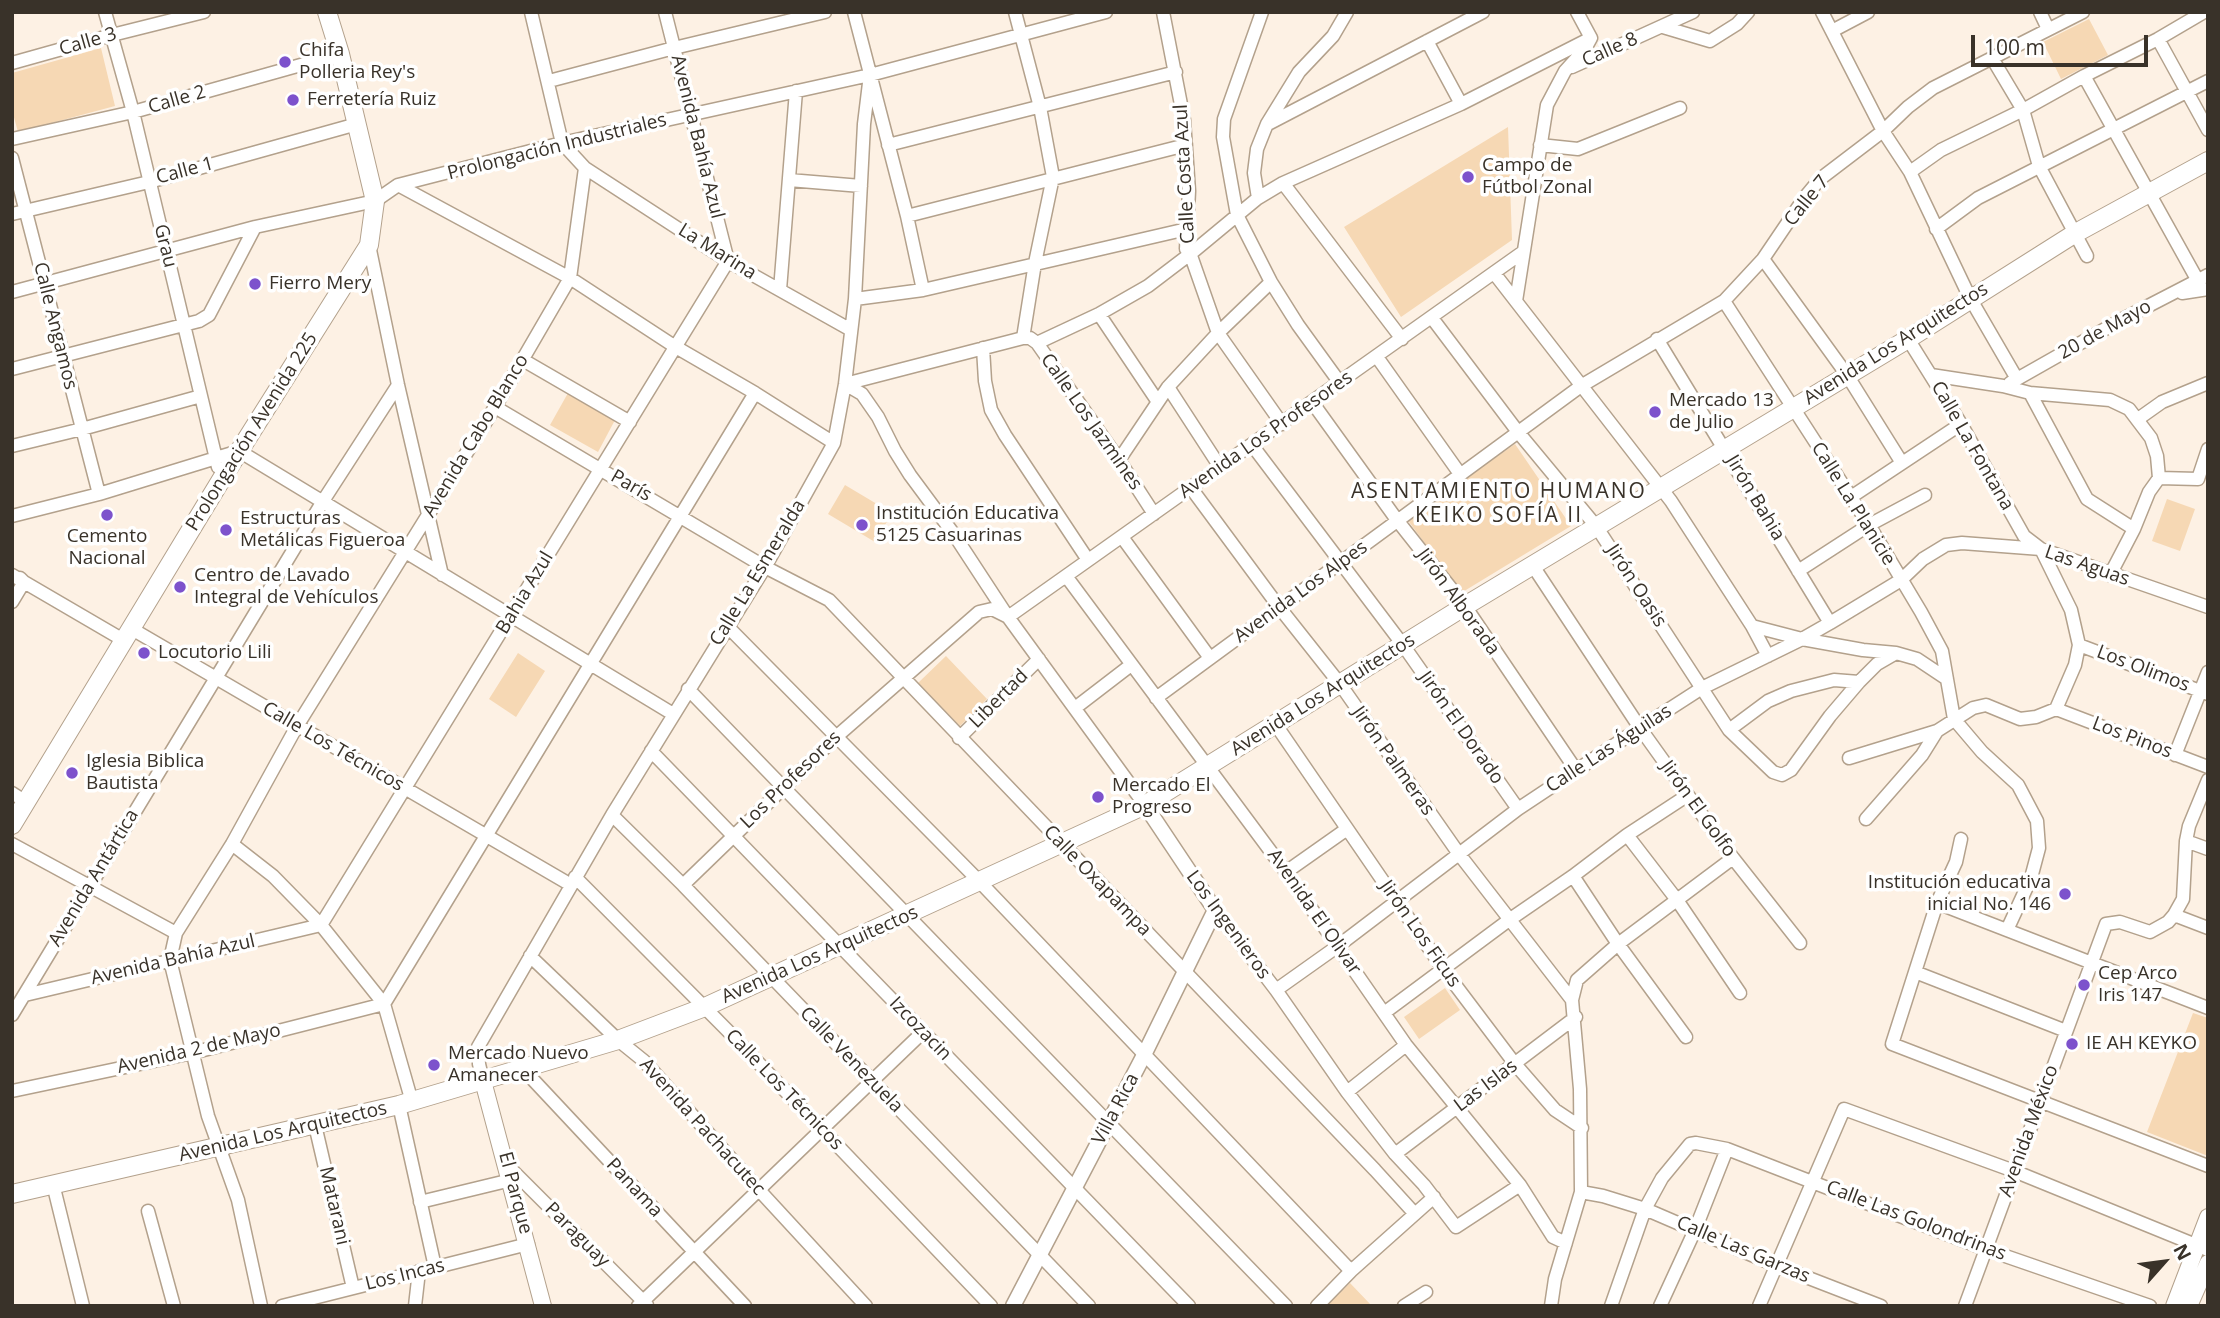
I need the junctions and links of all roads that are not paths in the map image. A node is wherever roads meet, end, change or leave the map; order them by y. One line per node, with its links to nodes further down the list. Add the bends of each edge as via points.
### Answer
1 (105, 12): 25 (street, Grau)
2 (204, 12): 25 (street, Calle 3)
3 (327, 12): 31 (main road, Prolongación Avenida 225)
4 (531, 12): 39 (street)
5 (665, 12): 30 (street, Avenida Bahía Azul)
6 (825, 12): 30 (street)
7 (854, 12): 36 (street, Calle La Esmeralda)
8 (1015, 12): 26 (street)
9 (1106, 12): 26 (street, Prolongación Industriales)
10 (1163, 12): 35 (street, Calle Costa Azul)
11 (1262, 12): 74 (street, via 1224,120)
12 (1347, 12): 49 (street, via 1332,36 1298,72)
13 (1483, 12): 29 (street)
14 (1577, 12): 27 (street)
15 (1693, 12): 22 (street, Calle 8)
16 (1748, 12): 22 (street, via 1710,41)
17 (1822, 12): 24 (street)
18 (1868, 12): 24 (street)
19 (2040, 12): 23 (street)
20 (2083, 12): 23 (street, Calle 7)
21 (2204, 12): 28 (street)
22 (1663, 27): 34 (street, Calle 8)
23 (2048, 29): 32 (street, Calle 7)
24 (1832, 31): 52 (street)
25 (111, 35): 33 (street, Calle 3); 46 (street, Grau)
26 (1021, 37): 36 (street, Prolongación Industriales); 43 (street)
27 (1591, 38): 34 (street); 42 (street)
28 (2158, 39): 37 (street); 41 (street)
29 (1427, 41): 42 (street); 49 (street)
30 (674, 48): 39 (street); 47 (street, Avenida Bahía Azul)
31 (340, 54): 46 (street, Calle 2); 48 (main road, Prolongación Avenida 225)
32 (1992, 58): 45 (street); 52 (street, Calle 7, via 1933,89)
33 (12, 63)
34 (1565, 71): 57 (street, via 1547,105)
35 (1176, 72): 43 (street); 56 (street, Calle Costa Azul)
36 (870, 75): 40 (street, Prolongación Industriales); 55 (street); 68 (street, Calle La Esmeralda)
37 (2084, 75): 45 (street); 50 (street)
38 (2208, 81): 41 (street)
39 (548, 82): 54 (street)
40 (796, 91): 47 (street, Prolongación Industriales); 64 (street)
41 (2188, 92): 50 (street); 51 (street)
42 (1461, 104): 66 (street)
43 (1040, 107): 55 (street); 63 (street)
44 (1680, 108): 57 (street, via 1578,149)
45 (2022, 110): 60 (street); 62 (street, via 1941,150)
46 (133, 112): 53 (street, Calle 2); 65 (street, Grau)
47 (691, 115): 54 (street, Prolongación Industriales); 86 (street, Avenida Bahía Azul)
48 (357, 124): 65 (street, Calle 1); 71 (main road, Prolongación Avenida 225)
49 (1267, 124): 70 (street, via 1256,149)
50 (2112, 130): 60 (street); 69 (street)
51 (2208, 130)
52 (1883, 131): 62 (street); 85 (street, Calle 7, via 1820,179)
53 (12, 139)
54 (562, 143): 61 (street); 67 (street, Prolongación Industriales)
55 (888, 145): 75 (street)
56 (1186, 145): 63 (street); 77 (street, Calle Costa Azul)
57 (1540, 145): 82 (street)
58 (12, 158): 72 (street, Calle Angamos)
59 (2208, 161): 69 (main road, Avenida Los Arquitectos)
60 (2039, 166): 78 (street, via 1978,198); 79 (street)
61 (585, 168): 86 (street, La Marina); 89 (street, Avenida Cabo Blanco)
62 (1910, 172): 78 (street)
63 (1053, 177): 75 (street); 87 (street)
64 (789, 180): 68 (street); 93 (street)
65 (149, 182): 72 (street, Calle 1); 81 (street, Grau)
66 (1283, 183): 70 (street); 107 (street)
67 (398, 186): 71 (street, Prolongación Industriales); 89 (street)
68 (861, 186): 97 (street, Calle La Esmeralda)
69 (2148, 192): 79 (main road, Avenida Los Arquitectos); 91 (street)
70 (1258, 198): 74 (street)
71 (375, 201): 76 (street, Prolongación Industriales); 80 (main road, Prolongación Avenida 225)
72 (26, 211): 73 (street, Calle 1); 92 (street, Calle Angamos)
73 (12, 214)
74 (1237, 215): 83 (street); 90 (street)
75 (907, 216): 94 (street)
76 (255, 227): 81 (street, Prolongación Industriales); 102 (street, via 209,316)
77 (1187, 229): 83 (street, Calle Costa Azul); 87 (street)
78 (1936, 229): 96 (street)
79 (2074, 234): 84 (street); 96 (main road, Avenida Los Arquitectos)
80 (369, 245): 122 (street); 143 (main road, Prolongación Avenida 225)
81 (166, 250): 92 (street, Prolongación Industriales); 102 (street, Grau)
82 (1523, 252): 88 (street, Avenida Los Profesores); 98 (street)
83 (1190, 253): 100 (street, via 1148,286); 104 (street, Calle Costa Azul)
84 (2087, 256)
85 (1763, 259): 99 (street, Calle 7); 116 (street)
86 (728, 261): 93 (street, La Marina); 110 (street, Bahia Azul)
87 (1035, 264): 94 (street); 105 (street)
88 (1494, 273): 98 (street); 101 (street, Avenida Los Profesores)
89 (570, 278): 110 (street); 114 (street, Avenida Cabo Blanco)
90 (1271, 282): 104 (street); 119 (street)
91 (2204, 282): 118 (street, 20 de Mayo, via 2171,294)
92 (44, 284): 95 (street, Prolongación Industriales); 113 (street, Calle Angamos)
93 (780, 290): 103 (street, La Marina)
94 (923, 290): 97 (street)
95 (12, 292)
96 (1970, 298): 106 (main road, Avenida Los Arquitectos); 118 (street)
97 (855, 299): 103 (street, Calle La Esmeralda)
98 (1516, 301): 123 (street)
99 (1724, 301): 108 (street, Calle 7); 132 (street, Calle La Planicie)
100 (1099, 314): 109 (street); 129 (street)
101 (1432, 318): 107 (street, Avenida Los Profesores); 138 (street, Jirón Oasis)
102 (185, 323): 113 (street); 128 (street, Grau)
103 (851, 330): 121 (street, Calle La Esmeralda)
104 (1218, 333): 125 (street); 135 (street, Calle Costa Azul)
105 (1023, 338): 109 (street, Calle Los Jazmines); 111 (street)
106 (1908, 338): 116 (main road, Avenida Los Arquitectos); 117 (street, Calle La Fontana)
107 (1402, 339): 112 (street, Avenida Los Profesores)
108 (1657, 339): 123 (street, Calle 7); 142 (street, Jirón Bahia)
109 (1037, 343): 146 (street, Calle Los Jazmines)
110 (674, 346): 126 (street); 134 (street, Bahia Azul)
111 (983, 348): 121 (street); 171 (street, via 991,410)
112 (1377, 357): 119 (street, Avenida Los Profesores); 150 (street)
113 (64, 358): 115 (street); 137 (street, Calle Angamos)
114 (523, 360): 131 (street, Avenida Cabo Blanco); 134 (street)
115 (12, 369)
116 (1847, 375): 132 (main road, Avenida Los Arquitectos); 147 (street)
117 (1931, 375): 124 (street); 136 (street, Calle La Fontana)
118 (2017, 379): 124 (street, 20 de Mayo)
119 (1340, 383): 130 (street, Avenida Los Profesores)
120 (2208, 383): 133 (street, via 2162,401)
121 (845, 384): 139 (street, Calle La Esmeralda); 188 (street, Los Ingenieros, via 862,394 900,459)
122 (398, 385): 158 (street, Avenida Antártica); 159 (street)
123 (1581, 386): 138 (street, Avenida Los Alpes); 154 (street)
124 (2003, 386): 127 (street)
125 (1167, 387): 129 (street); 148 (street)
126 (755, 393): 139 (street); 161 (street)
127 (2030, 393): 133 (street, via 2110,400); 166 (street, via 2087,499)
128 (201, 396): 137 (street); 145 (street, Grau)
129 (1158, 402): 146 (street)
130 (1312, 402): 135 (street, Avenida Los Profesores); 163 (street, Jirón Alborada)
131 (495, 407): 149 (street, París); 159 (street, Avenida Cabo Blanco)
132 (1793, 408): 142 (main road, Avenida Los Arquitectos); 157 (street, Calle La Planicie)
133 (2138, 419): 151 (street, via 2151,438)
134 (630, 422): 149 (street, Bahia Azul)
135 (1282, 424): 140 (street, Avenida Los Profesores)
136 (1961, 424): 147 (street); 169 (street, Calle La Fontana, via 2024,536)
137 (82, 429): 141 (street); 155 (street, Calle Angamos)
138 (1518, 432): 150 (street, Avenida Los Alpes); 165 (street, Jirón Oasis)
139 (834, 443): 174 (street, Calle La Esmeralda)
140 (1252, 445): 148 (street, Avenida Los Profesores); 172 (street, Jirón El Dorado)
141 (12, 446)
142 (1724, 448): 154 (main road, Avenida Los Arquitectos); 176 (street, Jirón Bahia)
143 (239, 451): 145 (street); 152 (main road, Prolongación Avenida 225); 158 (street)
144 (2207, 456): 151 (street, via 2198,479)
145 (216, 460): 152 (street, Grau); 155 (street)
146 (1119, 460): 160 (street, Calle Los Jazmines)
147 (1902, 463): 157 (street)
148 (1220, 467): 153 (street, Avenida Los Profesores)
149 (601, 469): 161 (street, París); 187 (street, Bahia Azul)
150 (1460, 474): 163 (street, Avenida Los Alpes)
151 (2159, 478): 166 (street)
152 (221, 480): 192 (main road, Prolongación Avenida 225)
153 (1191, 488): 160 (street, Avenida Los Profesores); 185 (street, Jirón Palmeras)
154 (1660, 488): 165 (main road, Avenida Los Arquitectos); 191 (street)
155 (99, 494): 162 (street)
156 (1925, 495): 164 (street)
157 (1851, 497): 164 (street, Calle La Planicie)
158 (323, 501): 170 (street); 203 (street, Avenida Antártica)
159 (429, 513): 170 (street, Avenida Cabo Blanco); 178 (street)
160 (1154, 514): 167 (street, Avenida Los Profesores)
161 (681, 515): 174 (street, París); 200 (street)
162 (12, 516)
163 (1397, 520): 172 (street, Avenida Los Alpes); 184 (street, Jirón Alborada)
164 (1868, 525): 176 (street); 181 (street, Calle La Planicie)
165 (1596, 527): 173 (main road, Avenida Los Arquitectos); 208 (street, Jirón Oasis)
166 (2134, 530): 179 (street)
167 (1122, 537): 171 (street, Avenida Los Profesores); 198 (street)
168 (1962, 543): 169 (street, Las Aguas); 181 (street, Calle Las Águilas, via 1934,552)
169 (2041, 549): 179 (street, Las Aguas); 195 (street, via 2071,610)
170 (405, 554): 178 (street); 217 (street, Avenida Cabo Blanco)
171 (1088, 561): 180 (street, Avenida Los Profesores)
172 (1340, 563): 185 (street, Avenida Los Alpes); 194 (street, Jirón El Dorado)
173 (1533, 566): 184 (main road, Avenida Los Arquitectos); 218 (street, Jirón El Golfo)
174 (765, 567): 190 (street, Calle La Esmeralda); 204 (street, Calle Oxapampa, via 829,600)
175 (12, 569): 182 (street)
176 (1798, 571): 189 (street, Jirón Bahia)
177 (12, 575): 182 (street, Calle Los Técnicos)
178 (442, 575): 187 (street)
179 (2110, 575): 186 (street, Las Aguas)
180 (1066, 576): 188 (street, Avenida Los Profesores); 201 (street, Avenida El Olivar)
181 (1901, 580): 189 (street, Calle Las Águilas); 205 (street, Calle La Planicie, via 1942,651)
182 (24, 582): 183 (street); 192 (street, Calle Los Técnicos)
183 (12, 602)
184 (1465, 606): 194 (main road, Avenida Los Arquitectos); 228 (street, Jirón Alborada)
185 (1279, 607): 198 (street, Avenida Los Alpes); 207 (street, Jirón Palmeras)
186 (2208, 607)
187 (511, 617): 200 (street); 231 (street, Bahia Azul)
188 (1008, 617): 199 (street, Los Ingenieros); 204 (street, Los Profesores, via 992,609 979,612)
189 (1830, 623): 193 (street, Calle Las Águilas)
190 (727, 626): 209 (street, Calle La Esmeralda); 221 (street)
191 (1752, 626): 193 (street); 197 (street)
192 (129, 635): 203 (street, Calle Los Técnicos); 233 (main road, Prolongación Avenida 225)
193 (1802, 639): 196 (street); 197 (street, Calle Las Águilas)
194 (1403, 645): 207 (main road, Avenida Los Arquitectos); 235 (street, Jirón El Dorado)
195 (2079, 645): 210 (street, Los Olimos); 213 (street, via 2076,666)
196 (1896, 653): 205 (street, via 1917,659); 206 (street)
197 (1768, 656): 208 (street, Calle Las Águilas)
198 (1210, 658): 211 (street, Avenida Los Alpes)
199 (1039, 659): 212 (street, Los Ingenieros); 222 (street, Libertad)
200 (590, 664): 214 (street); 241 (street)
201 (1131, 665): 211 (street, Avenida El Olivar); 212 (street)
202 (2208, 672): 210 (street)
203 (216, 678): 217 (street, Calle Los Técnicos); 256 (street, Avenida Antártica)
204 (901, 678): 221 (street, Los Profesores); 222 (street, Calle Oxapampa)
205 (1947, 679): 215 (street, Calle La Planicie)
206 (1859, 682): 219 (street, via 1834,681 1791,691 1768,701); 219 (street, Jirón Oasis, via 1791,770 1782,775 1773,772)
207 (1340, 684): 216 (main road, Avenida Los Arquitectos); 249 (street, Jirón Palmeras)
208 (1702, 688): 218 (street, Calle Las Águilas); 219 (street, Jirón Oasis)
209 (688, 689): 214 (street, Calle La Esmeralda); 230 (street)
210 (2204, 692): 224 (street)
211 (1156, 698): 226 (street, Avenida El Olivar)
212 (1075, 708): 234 (street, Los Ingenieros)
213 (2056, 709): 215 (street, via 2020,719 1986,705); 224 (street, Los Pinos)
214 (673, 714): 223 (street, Calle La Esmeralda)
215 (1954, 719): 220 (street); 266 (street, via 2018,785 2037,821 2039,848 2034,868)
216 (1276, 725): 226 (main road, Avenida Los Arquitectos); 239 (street, Jirón Los Ficus)
217 (297, 726): 231 (street, Calle Los Técnicos); 246 (street, Avenida Cabo Blanco)
218 (1640, 728): 228 (street, Calle Las Águilas); 232 (street, Jirón El Golfo)
219 (1729, 730)
220 (1937, 731): 225 (street); 237 (street)
221 (836, 737): 230 (street, Los Profesores); 254 (street)
222 (959, 738): 247 (street, Calle Oxapampa)
223 (651, 751): 236 (street, Calle La Esmeralda); 242 (street, Izcozacin)
224 (2175, 754): 227 (street, Los Pinos)
225 (1849, 758)
226 (1209, 767): 234 (main road, Avenida Los Arquitectos); 251 (street, Avenida El Olivar)
227 (2208, 767)
228 (1576, 770): 235 (street, Calle Las Águilas)
229 (2208, 780): 244 (street)
230 (783, 787): 242 (street, Los Profesores); 262 (street)
231 (406, 789): 241 (street, Calle Los Técnicos); 264 (street, Bahia Azul)
232 (1688, 795): 240 (street); 250 (street, Jirón El Golfo)
233 (19, 798): 238 (main road, Prolongación Avenida 225)
234 (1145, 805): 247 (main road, Avenida Los Arquitectos); 260 (street, Los Ingenieros)
235 (1518, 809): 249 (street, Calle Las Águilas)
236 (611, 815): 253 (street, Calle La Esmeralda); 255 (street, Calle Venezuela)
237 (1866, 819)
238 (12, 825)
239 (1347, 829): 251 (street); 258 (street, Jirón Los Ficus)
240 (1627, 835): 252 (street); 257 (street)
241 (486, 836): 253 (street, Calle Los Técnicos); 283 (street)
242 (733, 836): 255 (street, Los Profesores); 270 (street, Izcozacin)
243 (1961, 839): 259 (street)
244 (2186, 841): 248 (street); 261 (street, via 2183,899)
245 (12, 844): 256 (street)
246 (232, 844): 264 (street, via 273,876); 267 (street, Avenida Cabo Blanco)
247 (1061, 844): 254 (main road, Avenida Los Arquitectos); 276 (street, Calle Oxapampa)
248 (2208, 849)
249 (1459, 854): 258 (street, Calle Las Águilas); 263 (street, Jirón Palmeras)
250 (1733, 858): 257 (street); 268 (street, Jirón El Golfo)
251 (1286, 872): 271 (street, Avenida El Olivar)
252 (1573, 876): 263 (street); 269 (street)
253 (573, 881): 272 (street, Calle La Esmeralda); 284 (street, Calle Los Técnicos)
254 (979, 881): 262 (main road, Avenida Los Arquitectos); 295 (street)
255 (683, 885): 278 (street, Calle Venezuela)
256 (89, 886): 267 (street); 281 (street, Avenida Antártica)
257 (1677, 900): 269 (street); 280 (street)
258 (1397, 901): 271 (street, Calle Las Águilas); 275 (street, Jirón Los Ficus)
259 (1937, 903): 266 (street); 277 (street)
260 (1215, 910): 276 (street, Villa Rica); 279 (street, Los Ingenieros)
261 (2174, 915): 265 (street); 274 (street, Avenida México, via 2150,932 2120,922 2106,924)
262 (907, 916): 270 (main road, Avenida Los Arquitectos); 305 (street)
263 (1509, 920): 275 (street); 282 (street, Jirón Palmeras)
264 (321, 925): 273 (street, Avenida Bahía Azul); 283 (street)
265 (2208, 928)
266 (2007, 930): 274 (street)
267 (176, 933): 273 (street, Avenida Cabo Blanco)
268 (1800, 943)
269 (1618, 944): 282 (street, via 1577,980); 291 (street)
270 (841, 946): 278 (main road, Avenida Los Arquitectos); 290 (street, Izcozacin)
271 (1338, 946): 279 (street, Calle Las Águilas); 286 (street, Avenida El Olivar)
272 (530, 956): 292 (street, Avenida Pachacutec); 298 (street, Calle La Esmeralda, via 478,1047)
273 (170, 960): 281 (street, Avenida Bahía Azul); 294 (street)
274 (2091, 963): 285 (street); 289 (street, Avenida México)
275 (1444, 970): 286 (street); 296 (street, Jirón Los Ficus)
276 (1184, 971): 295 (street, Villa Rica); 326 (street, Calle Oxapampa)
277 (1915, 972): 289 (street); 302 (street, via 1892,1044)
278 (772, 978): 284 (main road, Avenida Los Arquitectos); 299 (street, Calle Venezuela)
279 (1276, 990): 301 (street, Los Ingenieros)
280 (1740, 993)
281 (25, 995): 287 (street, Avenida Antártica)
282 (1572, 1000): 288 (street)
283 (384, 1003): 294 (street, Avenida 2 de Mayo); 303 (street)
284 (705, 1007): 292 (main road, Avenida Los Arquitectos); 308 (street, Calle Los Técnicos)
285 (2208, 1008)
286 (1384, 1013): 293 (street, Avenida El Olivar)
287 (12, 1015)
288 (1576, 1017): 296 (street, Las Islas); 307 (street)
289 (2066, 1031): 302 (street, Avenida México)
290 (923, 1032): 299 (street); 318 (street, Izcozacin)
291 (1686, 1037)
292 (618, 1040): 297 (main road, Avenida Los Arquitectos); 319 (street, Avenida Pachacutec, via 644,1061)
293 (1406, 1045): 301 (street); 304 (street, Avenida El Olivar)
294 (191, 1053): 300 (street, Avenida 2 de Mayo); 309 (street)
295 (1144, 1055): 305 (street, Villa Rica); 339 (street)
296 (1515, 1064): 304 (street, Las Islas); 307 (street, Jirón Los Ficus, via 1555,1110)
297 (523, 1069): 298 (main road, Avenida Los Arquitectos); 333 (street, Panama)
298 (483, 1081): 303 (main road, Avenida Los Arquitectos); 314 (main road, El Parque)
299 (872, 1082): 308 (street); 334 (street, Calle Venezuela)
300 (12, 1091)
301 (1347, 1092): 311 (street, Los Ingenieros)
302 (2040, 1101): 312 (street); 313 (street, Avenida México)
303 (405, 1104): 306 (main road, Avenida Los Arquitectos); 323 (street)
304 (1456, 1109): 311 (street, Las Islas); 317 (street, Avenida El Olivar)
305 (1109, 1122): 318 (street, Villa Rica); 356 (street)
306 (315, 1125): 309 (main road, Avenida Los Arquitectos); 340 (street, Matarani)
307 (1582, 1128): 320 (street)
308 (823, 1130): 319 (street); 352 (street, Calle Los Técnicos)
309 (217, 1146): 316 (main road, Avenida Los Arquitectos); 347 (street, via 238,1200)
310 (1727, 1149): 315 (street, Calle Las Golondrinas); 324 (street, Calle Las Golondrinas, via 1690,1144 1662,1178); 328 (street)
311 (1395, 1154): 322 (street, Los Ingenieros)
312 (2208, 1166)
313 (2014, 1171): 315 (street, via 1844,1108); 331 (street); 332 (street, Avenida México)
314 (509, 1172): 323 (street); 330 (main road, El Parque); 344 (street, Paraguay)
315 (1812, 1180): 332 (street, Calle Las Golondrinas); 336 (street)
316 (53, 1184): 321 (main road, Avenida Los Arquitectos); 345 (street)
317 (1520, 1185): 322 (street, Los Ingenieros, via 1456,1227); 329 (street, Avenida El Olivar, via 1553,1237)
318 (1075, 1187): 334 (street, Villa Rica); 355 (street, Izcozacin)
319 (759, 1190): 333 (street); 351 (street, Avenida Pachacutec)
320 (1581, 1192): 324 (street, Calle Las Garzas); 329 (street)
321 (12, 1194)
322 (1434, 1197): 326 (street)
323 (420, 1202): 337 (street)
324 (1645, 1209): 328 (street, Calle Las Garzas); 360 (street)
325 (148, 1210): 346 (street)
326 (1415, 1214): 339 (street)
327 (2208, 1217): 331 (main road)
328 (1695, 1230): 336 (street, Calle Las Garzas); 361 (street)
329 (1566, 1243): 359 (street)
330 (528, 1244): 337 (street, Los Incas); 343 (main road, El Parque)
331 (2203, 1248): 366 (main road)
332 (1985, 1249): 364 (street, Avenida México); 365 (street, Calle Las Golondrinas)
333 (693, 1251): 344 (street); 350 (street, Panama)
334 (1040, 1256): 353 (street, Villa Rica); 354 (street, Calle Venezuela)
335 (2208, 1263): 367 (main road)
336 (1775, 1265): 362 (street); 363 (street, Calle Las Garzas)
337 (435, 1267): 338 (street, Los Incas)
338 (419, 1271): 340 (street, Los Incas); 349 (street)
339 (1351, 1271): 357 (street)
340 (353, 1288): 342 (street, Los Incas)
341 (1426, 1292): 358 (street)
342 (332, 1300): 348 (street, Los Incas)
343 (541, 1304)
344 (643, 1304)
345 (83, 1306)
346 (174, 1306)
347 (261, 1306)
348 (282, 1306)
349 (415, 1306)
350 (746, 1306)
351 (866, 1306)
352 (991, 1306)
353 (1013, 1306)
354 (1089, 1306)
355 (1189, 1306)
356 (1286, 1306)
357 (1317, 1306)
358 (1404, 1306)
359 (1551, 1306)
360 (1611, 1306)
361 (1660, 1306)
362 (1759, 1306)
363 (1881, 1306)
364 (1965, 1306)
365 (2150, 1306)
366 (2174, 1306)
367 (2189, 1306)

